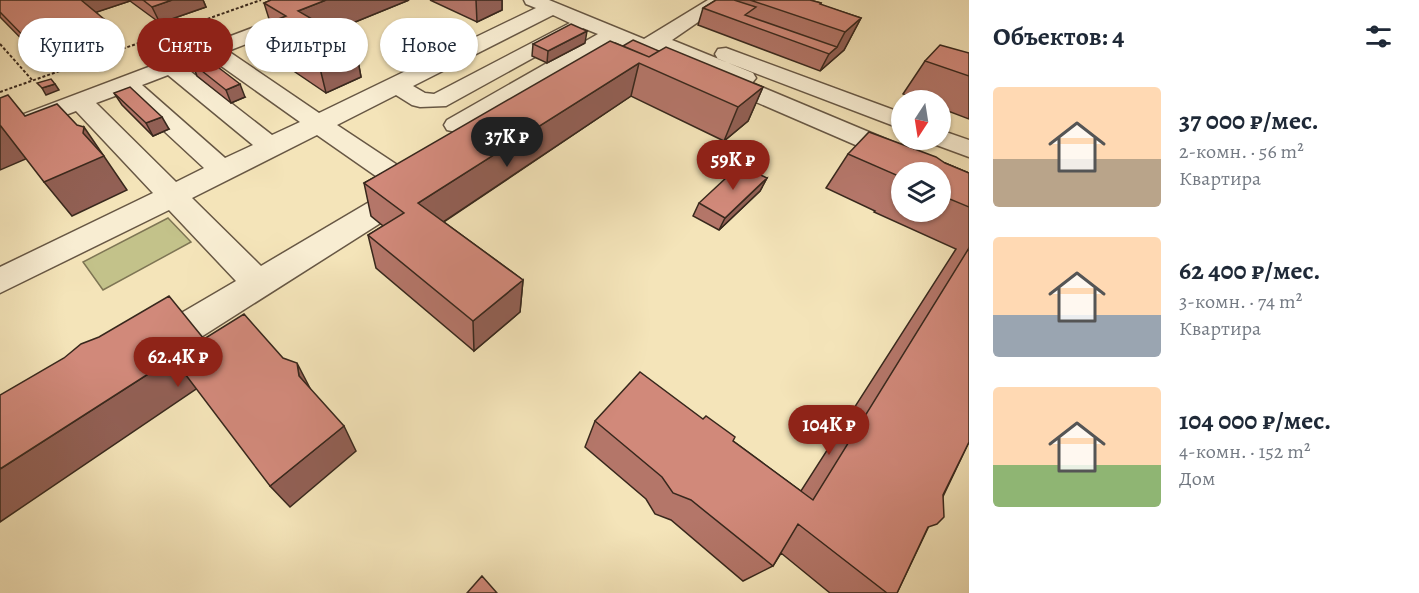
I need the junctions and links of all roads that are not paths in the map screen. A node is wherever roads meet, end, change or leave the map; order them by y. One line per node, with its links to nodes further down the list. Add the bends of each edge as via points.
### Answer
1 (721, 0): 6 (street)
2 (337, 1): 7 (street)
3 (547, 3): 4 (street); 6 (street); 15 (street)
4 (584, 22): 5 (street); 8 (street)
5 (614, 34): 6 (street); 13 (street)
6 (655, 36): 12 (street); 17 (street); 26 (street)
7 (233, 42)
8 (512, 61): 13 (street); 15 (street, via 432,102 420,100)
9 (233, 64): 18 (street)
10 (154, 72): 14 (street)
11 (177, 72): 22 (street)
12 (604, 72)
13 (542, 76): 19 (street)
14 (126, 83): 16 (street); 25 (street)
15 (396, 85): 18 (street)
16 (80, 101): 20 (street); 27 (street)
17 (888, 123): 24 (street)
18 (319, 124): 22 (street); 29 (street, via 423,183)
19 (456, 125)
20 (0, 132)
21 (951, 142): 23 (street)
22 (271, 147): 25 (street)
23 (969, 149)
24 (969, 170)
25 (223, 171): 27 (street)
26 (969, 184)
27 (173, 196): 28 (street); 29 (street)
28 (0, 281)
29 (258, 284): 30 (street)
30 (129, 363)

